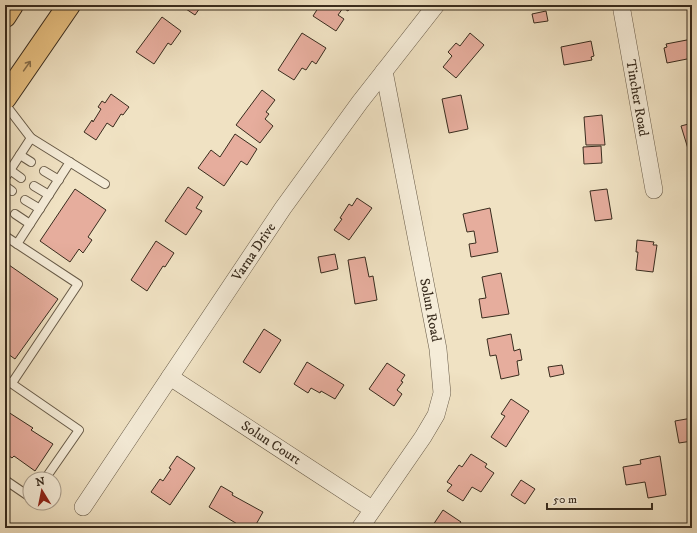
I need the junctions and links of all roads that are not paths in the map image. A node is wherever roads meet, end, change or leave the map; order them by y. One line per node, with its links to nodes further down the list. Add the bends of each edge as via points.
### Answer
1 (12, 5): 5 (main road)
2 (69, 5): 7 (main road, one-way to 2)
3 (436, 5): 6 (street, Varna Drive)
4 (621, 5): 21 (street, Tincher Road)
5 (5, 16)
6 (384, 71): 30 (street, Varna Drive, via 284,208); 36 (street, Solun Road, via 438,349 442,393 436,415 423,437)
7 (5, 98)
8 (5, 104): 9 (lane)
9 (31, 138): 10 (lane); 12 (lane)
10 (20, 155): 11 (lane); 13 (lane)
11 (31, 162)
12 (70, 162): 17 (lane); 18 (lane)
13 (10, 170): 15 (lane); 16 (lane)
14 (44, 171): 17 (lane)
15 (5, 178)
16 (21, 178)
17 (59, 180): 23 (lane)
18 (105, 184)
19 (5, 186): 22 (lane)
20 (34, 186): 23 (lane)
21 (654, 190)
22 (12, 191)
23 (49, 195): 25 (lane)
24 (25, 200): 25 (lane)
25 (40, 209): 27 (lane)
26 (14, 214): 27 (lane)
27 (30, 224): 29 (lane)
28 (5, 236): 29 (lane)
29 (17, 244): 31 (lane, via 78,284)
30 (170, 377): 35 (street, Varna Drive); 36 (street, Solun Court)
31 (8, 381): 32 (lane, via 79,430)
32 (51, 471)
33 (5, 480): 34 (lane)
34 (22, 492)
35 (83, 507)
36 (372, 509): 37 (street, Solun Road)
37 (360, 528)

